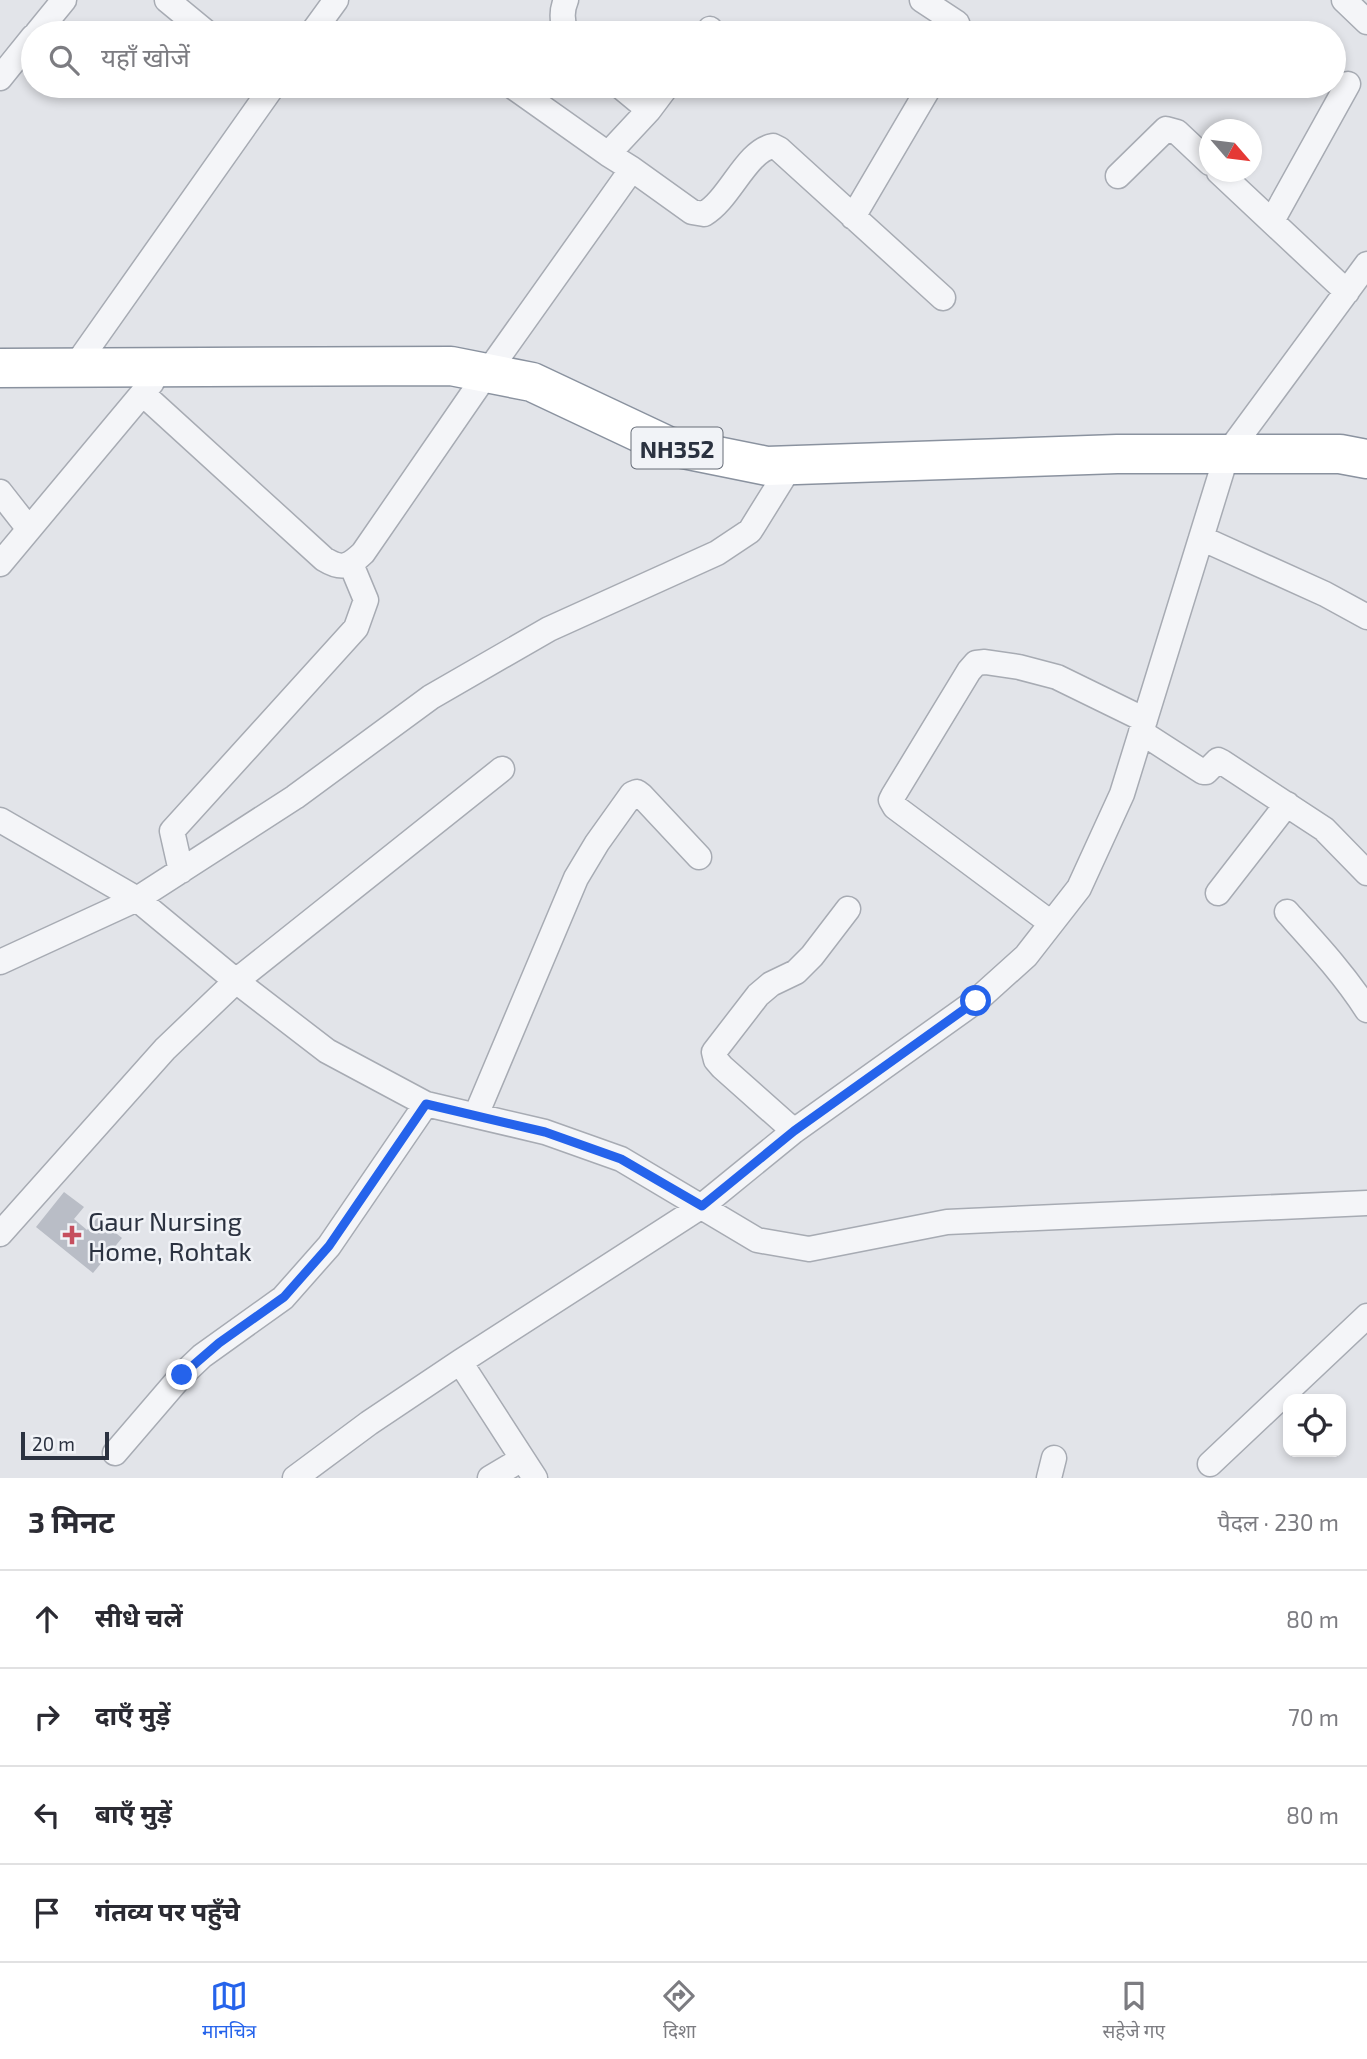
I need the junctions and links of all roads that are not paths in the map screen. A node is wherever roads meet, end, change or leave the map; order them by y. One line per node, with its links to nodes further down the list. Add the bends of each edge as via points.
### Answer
1 (64, 0): 7 (street)
2 (167, 0): 8 (street)
3 (336, 0): 9 (street)
4 (566, 0): 10 (street)
5 (1344, 0): 12 (street)
6 (930, 2): 11 (street)
7 (47, 21)
8 (192, 21)
9 (321, 21)
10 (563, 21)
11 (954, 21)
12 (1367, 22)
13 (21, 52): 14 (street)
14 (0, 78)
15 (1348, 84): 16 (street)
16 (1346, 88)
17 (264, 98): 35 (street)
18 (529, 98): 25 (street)
19 (634, 98): 23 (street)
20 (658, 98): 23 (street)
21 (923, 98): 29 (street)
22 (1340, 98): 30 (street)
23 (649, 110): 25 (street)
24 (1199, 153): 27 (street, via 1177,132 1166,129)
25 (608, 154): 26 (street)
26 (632, 169): 29 (street, via 692,212 704,214 719,203 760,151 773,146); 36 (street)
27 (1118, 176)
28 (1230, 182): 30 (street)
29 (853, 216): 33 (street)
30 (1272, 221): 32 (street)
31 (1367, 264): 32 (street)
32 (1347, 292): 38 (street)
33 (943, 298)
34 (0, 368): 35 (highway, NH352)
35 (74, 368): 37 (highway, NH352)
36 (487, 373): 37 (highway, NH352, via 451,366); 40 (highway, NH352, via 532,382 668,446 767,466); 45 (street)
37 (154, 380): 42 (street); 45 (street, via 324,559 337,566)
38 (1227, 454): 39 (highway, NH352, via 1340,454); 40 (highway, NH352); 43 (street)
39 (1367, 459)
40 (792, 465): 52 (street, via 750,531 717,553 548,629 430,697 295,797)
41 (0, 492): 42 (street)
42 (29, 529): 44 (street)
43 (1202, 538): 46 (street); 47 (street)
44 (0, 564)
45 (351, 564): 52 (street, via 366,600 356,628 172,831)
46 (1367, 617)
47 (1143, 726): 49 (street, via 1203,772 1218,760); 58 (street, via 1122,794 1079,887); 58 (street, via 1057,677 976,663 891,800)
48 (502, 769): 60 (street)
49 (1287, 804): 53 (street, via 1324,829); 54 (street)
50 (0, 820): 55 (street)
51 (699, 857): 63 (street, via 642,795 632,794 576,878)
52 (181, 871): 55 (street)
53 (1367, 873)
54 (1218, 893)
55 (137, 899): 59 (street); 60 (street)
56 (848, 909): 64 (street, via 796,972 758,995 714,1052 722,1067)
57 (1287, 912): 61 (street, via 1341,972)
58 (1051, 923): 64 (street, via 1026,956 976,1001)
59 (0, 962)
60 (236, 981): 62 (street, via 327,1051); 67 (street, via 165,1049)
61 (1367, 1010)
62 (426, 1104): 63 (street); 70 (street, via 329,1246 284,1297 202,1356)
63 (476, 1115): 66 (street, via 545,1132 621,1159)
64 (794, 1131): 66 (street)
65 (1367, 1203): 66 (street, via 947,1222 809,1250 757,1240)
66 (702, 1206): 69 (street)
67 (0, 1234)
68 (1367, 1316): 71 (street)
69 (460, 1362): 72 (street); 73 (street)
70 (115, 1453)
71 (1210, 1464)
72 (529, 1468): 74 (street)
73 (295, 1478)
74 (490, 1478)

